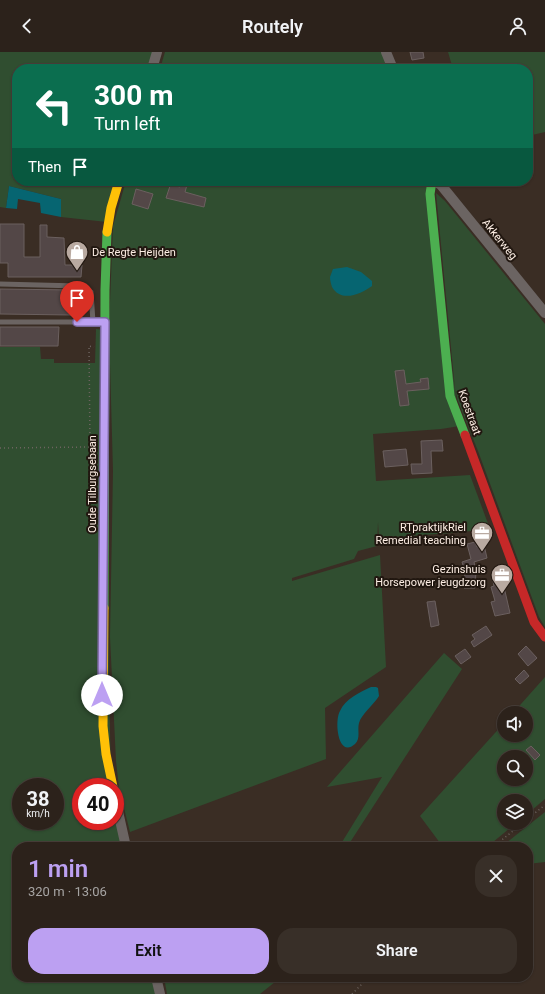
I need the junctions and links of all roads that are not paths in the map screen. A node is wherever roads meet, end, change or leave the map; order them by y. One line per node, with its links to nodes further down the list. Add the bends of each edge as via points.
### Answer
1 (156, 52): 3 (street)
2 (386, 52): 4 (street)
3 (153, 64)
4 (391, 64)
5 (118, 186): 12 (street, Oude Tilburgsebaan, via 106,240)
6 (432, 186): 13 (street, Koestraat, via 430,194 450,396 529,610)
7 (441, 186): 9 (street, Akkerweg)
8 (0, 284): 11 (lane, via 78,286 91,292)
9 (545, 313)
10 (0, 322): 11 (lane)
11 (93, 322): 12 (lane)
12 (105, 322): 14 (street, Oude Tilburgsebaan, via 102,726)
13 (545, 637)
14 (111, 778)
15 (122, 830): 16 (street)
16 (125, 842)
17 (157, 982): 18 (street)
18 (160, 994)

